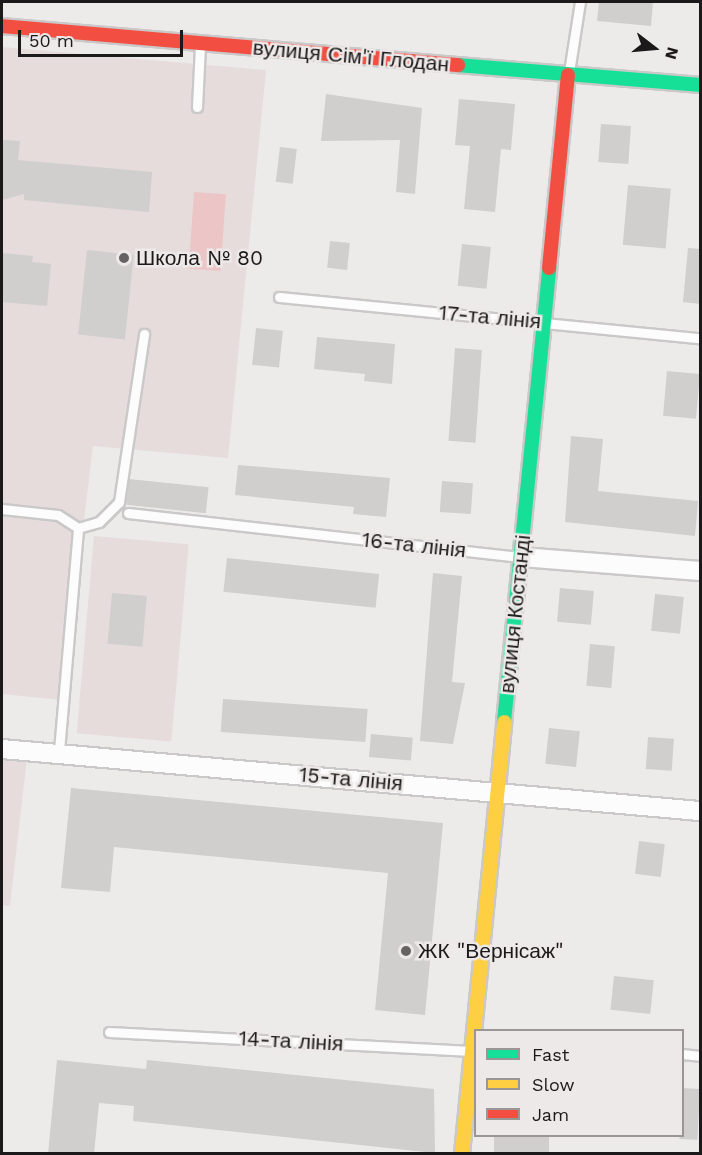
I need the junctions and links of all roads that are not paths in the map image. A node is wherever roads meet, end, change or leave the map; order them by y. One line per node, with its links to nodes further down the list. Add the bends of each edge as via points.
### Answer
1 (580, 2): 4 (lane)
2 (2, 26): 3 (street, вулиця Сім'ї Глодан)
3 (200, 43): 4 (street, вулиця Сім'ї Глодан); 6 (lane)
4 (568, 75): 5 (street, вулиця Сім'ї Глодан); 8 (street, вулиця Костанді)
5 (700, 85)
6 (197, 106)
7 (279, 297): 8 (lane, 17-та лінія)
8 (544, 322): 10 (lane, 17-та лінія); 14 (street, вулиця Костанді)
9 (144, 334): 13 (lane, via 119,502 99,522)
10 (700, 338)
11 (2, 508): 13 (lane, via 58,515)
12 (128, 513): 14 (lane, 16-та лінія)
13 (78, 528): 17 (lane)
14 (521, 557): 15 (street, 16-та лінія); 18 (street, вулиця Костанді)
15 (700, 571)
16 (2, 749): 17 (street, 15-та лінія)
17 (59, 752): 18 (street, 15-та лінія)
18 (498, 792): 19 (street, 15-та лінія); 20 (street, вулиця Костанді)
19 (700, 811)
20 (476, 1029)
21 (109, 1032): 22 (lane, 14-та лінія)
22 (474, 1051): 25 (street, вулиця Костанді)
23 (684, 1054): 24 (lane)
24 (700, 1056)
25 (462, 1154)

